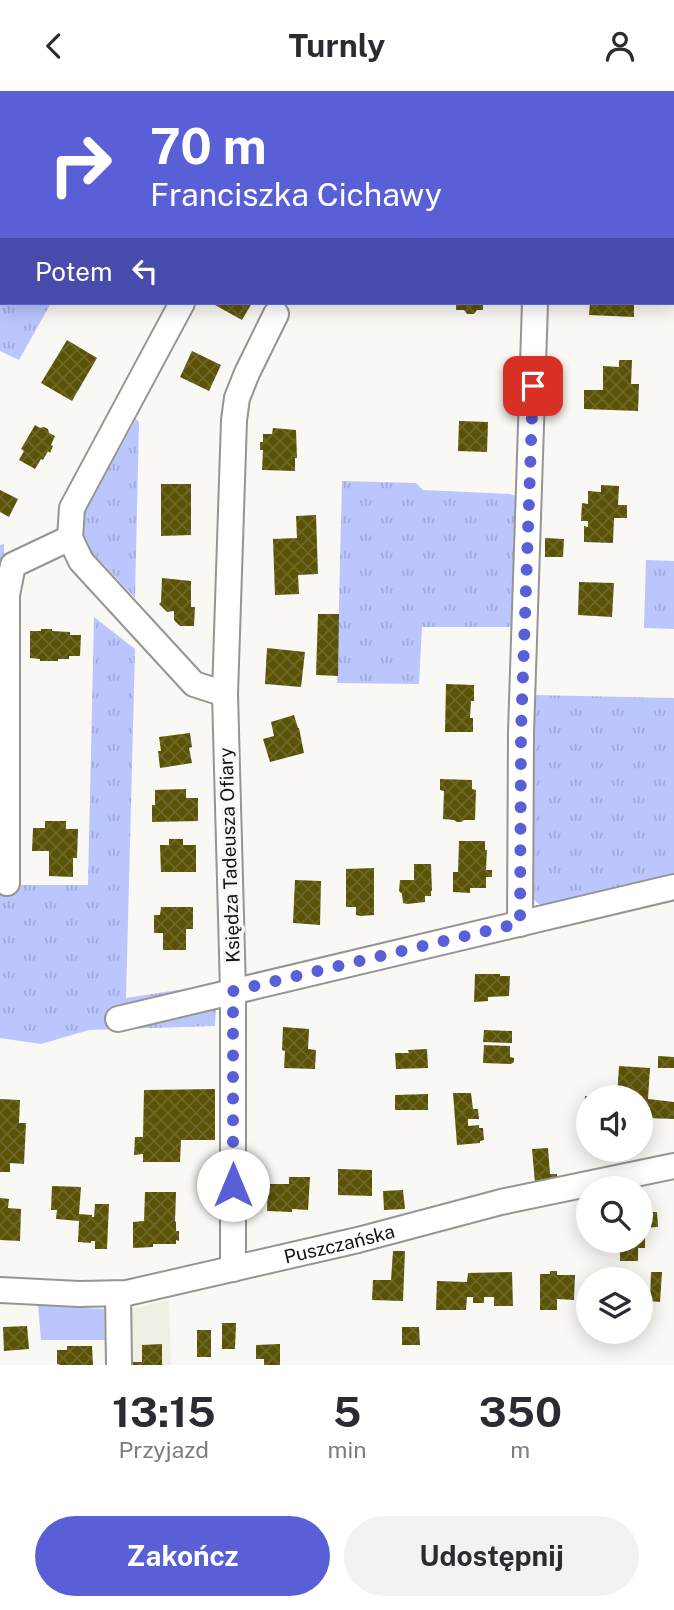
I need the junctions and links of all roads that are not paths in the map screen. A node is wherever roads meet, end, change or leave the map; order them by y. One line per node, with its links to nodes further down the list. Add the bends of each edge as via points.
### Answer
1 (181, 305): 4 (street, via 72,508)
2 (535, 305): 8 (street, via 521,732)
3 (276, 314): 5 (street, Księdza Tadeusza Ofiary, via 237,398 234,420)
4 (70, 538): 5 (street, via 81,561 194,684); 6 (street, via 13,565 8,595)
5 (225, 694): 9 (street, Księdza Tadeusza Ofiary)
6 (7, 883)
7 (674, 887): 8 (street)
8 (520, 923): 9 (street)
9 (233, 991): 10 (street); 12 (street, Księdza Tadeusza Ofiary)
10 (118, 1019)
11 (674, 1166): 12 (street, Puszczańska, via 501,1202)
12 (233, 1269): 14 (street, Puszczańska)
13 (0, 1290): 14 (street, Puszczańska)
14 (118, 1294): 15 (street)
15 (119, 1365)

